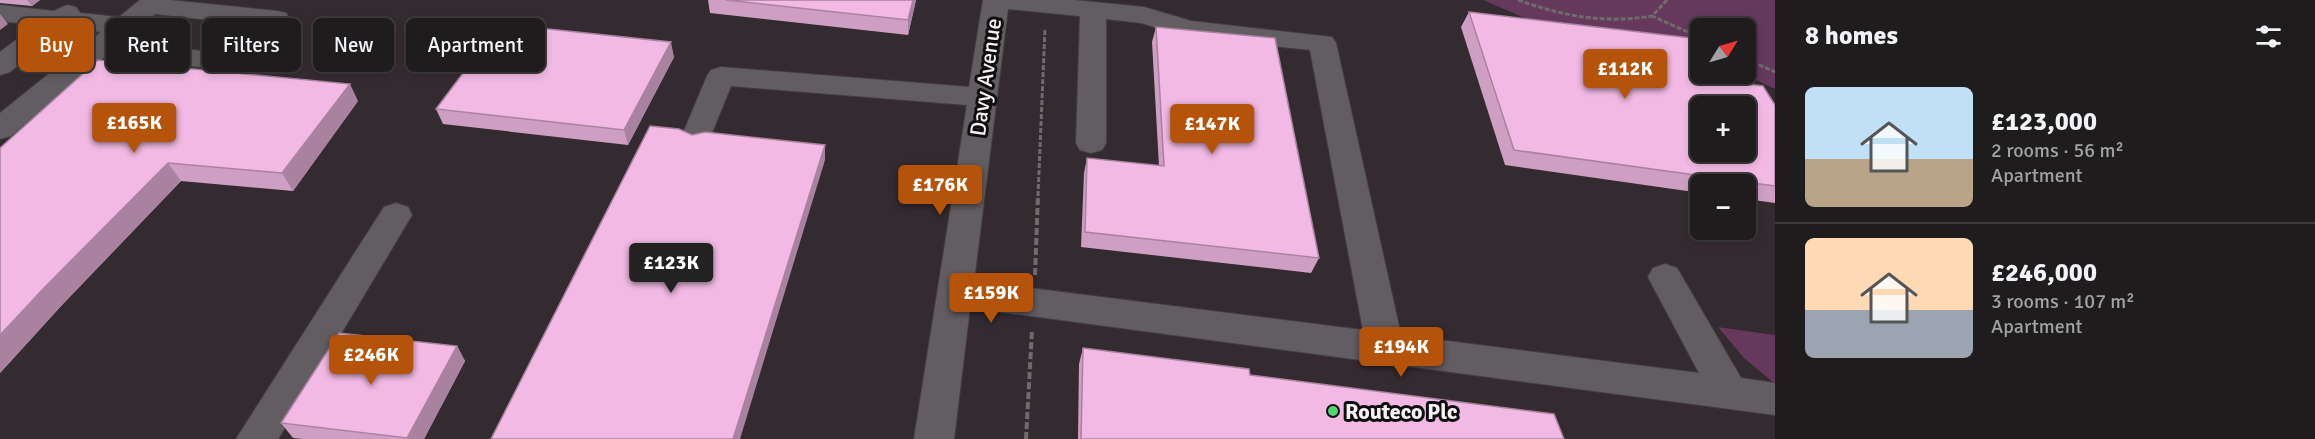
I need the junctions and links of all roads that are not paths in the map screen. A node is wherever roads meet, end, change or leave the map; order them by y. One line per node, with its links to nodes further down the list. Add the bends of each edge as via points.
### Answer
1 (82, 0): 7 (street)
2 (997, 0): 4 (street); 13 (street, Davy Avenue)
3 (152, 3): 8 (street); 11 (street, via 277,19 233,62)
4 (1093, 10): 16 (street); 20 (street, via 1144,15 1188,29 1322,43)
5 (0, 14): 6 (street)
6 (33, 18)
7 (61, 18)
8 (134, 18)
9 (106, 41): 14 (street)
10 (18, 52): 12 (street)
11 (190, 58)
12 (0, 66)
13 (983, 97): 15 (street, via 722,76); 19 (street, Davy Avenue)
14 (0, 129)
15 (696, 138)
16 (1091, 143)
17 (396, 215): 23 (street)
18 (1665, 277): 21 (street)
19 (955, 292): 20 (street); 24 (street, Davy Avenue)
20 (1385, 348): 21 (street)
21 (1729, 392): 22 (street)
22 (1775, 399)
23 (256, 439)
24 (934, 439)

